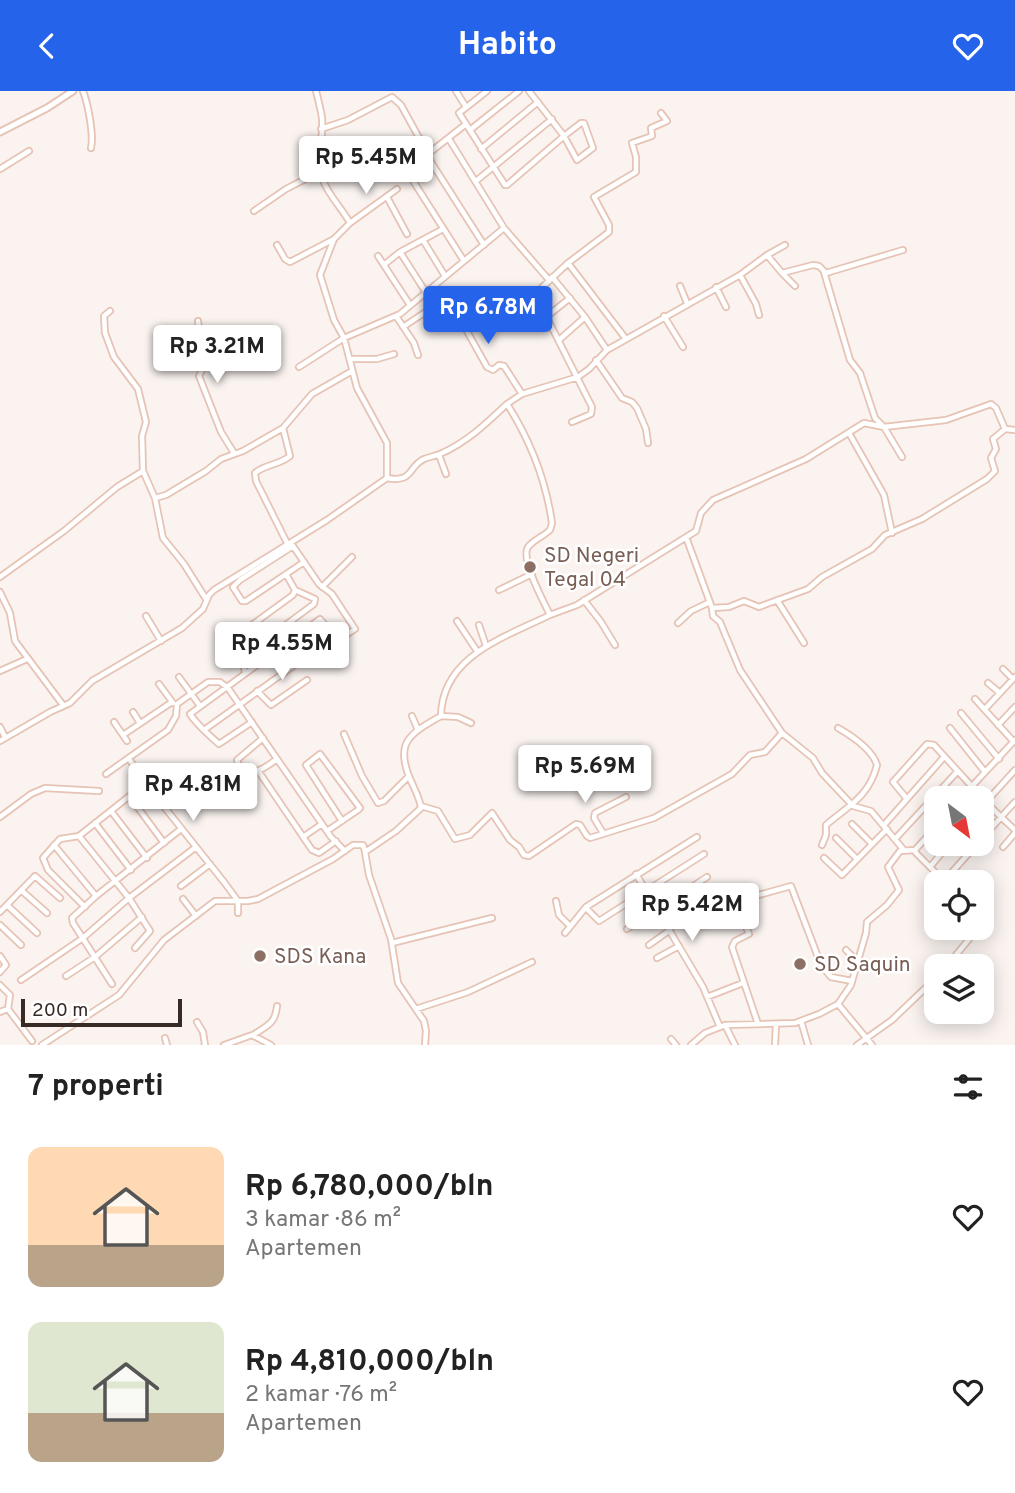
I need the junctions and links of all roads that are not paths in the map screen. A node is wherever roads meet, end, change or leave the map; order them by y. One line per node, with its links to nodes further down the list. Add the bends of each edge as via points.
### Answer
1 (73, 91): 14 (street)
2 (83, 91): 17 (street)
3 (316, 91): 13 (street)
4 (456, 91): 9 (street)
5 (487, 91): 9 (street)
6 (519, 91): 12 (street)
7 (529, 91): 8 (street)
8 (538, 102): 11 (street); 18 (street)
9 (466, 107): 12 (street, via 459,113)
10 (661, 113): 42 (street, via 667,121 651,128 653,135 632,143 636,172 594,197 609,232)
11 (552, 119): 15 (street); 21 (street)
12 (468, 127): 16 (street); 18 (street)
13 (321, 129): 20 (street, via 394,98); 23 (street)
14 (0, 132)
15 (564, 136): 15 (street, via 577,160 593,148 583,122); 21 (street, via 507,185)
16 (449, 139): 20 (street); 24 (street)
17 (91, 148)
18 (481, 149): 21 (street)
19 (29, 151): 22 (street)
20 (428, 154): 30 (street, via 409,172); 34 (street)
21 (493, 168): 24 (street)
22 (0, 169)
23 (321, 171): 27 (street); 28 (street)
24 (476, 181): 29 (street)
25 (397, 189): 26 (street)
26 (387, 197): 28 (street); 31 (street)
27 (254, 211)
28 (350, 223): 32 (street)
29 (504, 228): 34 (street); 48 (street)
30 (443, 229): 33 (street); 41 (street)
31 (407, 234)
32 (334, 239): 36 (street, via 290,262); 65 (street, via 320,275 334,320)
33 (423, 240): 38 (street); 47 (street)
34 (485, 245): 41 (street)
35 (785, 245): 39 (street)
36 (277, 246)
37 (902, 250): 44 (street)
38 (400, 252): 43 (street); 52 (street)
39 (767, 255): 45 (street); 46 (street)
40 (378, 256): 43 (street)
41 (464, 261): 47 (street)
42 (568, 263): 48 (street); 66 (street)
43 (385, 264): 55 (street)
44 (824, 272): 45 (street, via 813,265); 80 (street, via 850,360 860,373 874,416)
45 (782, 273): 50 (street)
46 (740, 275): 51 (street); 58 (street)
47 (445, 276): 52 (street)
48 (551, 279): 53 (street); 61 (street, via 535,294)
49 (680, 286): 54 (street)
50 (795, 286)
51 (716, 288): 54 (street); 56 (street)
52 (425, 291): 55 (street)
53 (570, 298): 61 (street); 62 (street)
54 (687, 303): 60 (street)
55 (410, 305): 59 (street)
56 (726, 307)
57 (110, 311): 89 (street, via 104,316 105,333 114,357 138,389 145,415)
58 (759, 315)
59 (396, 316): 64 (street); 65 (street)
60 (664, 316): 66 (street); 68 (street)
61 (546, 317): 67 (street)
62 (585, 317): 67 (street); 69 (street)
63 (198, 321): 86 (street, via 204,366 199,376)
64 (403, 327): 71 (street); 77 (street, via 450,299 487,367 504,366)
65 (345, 338): 72 (street); 74 (street)
66 (626, 339): 69 (street)
67 (559, 340): 76 (street)
68 (684, 347)
69 (607, 350): 73 (street)
70 (394, 354): 72 (street)
71 (418, 355)
72 (350, 359): 75 (street)
73 (596, 360): 76 (street); 85 (street, via 622,398 637,408)
74 (299, 367)
75 (352, 371): 81 (street, via 312,394); 91 (street, via 362,401 387,443)
76 (578, 377): 77 (street); 79 (street, via 593,410)
77 (523, 394): 78 (street)
78 (507, 404): 87 (street, via 468,438); 99 (street, via 542,477 551,515 550,530 527,548)
79 (572, 422)
80 (884, 427): 82 (street, via 946,420 990,404); 84 (street, via 864,423); 88 (street)
81 (283, 428): 86 (street); 95 (street, via 290,456 255,473)
82 (1005, 429): 83 (street); 93 (street, via 993,439 995,471 987,479)
83 (1015, 430)
84 (849, 433): 93 (street, via 884,495); 94 (street, via 784,470 713,500 701,513 698,529)
85 (648, 443)
86 (234, 453): 92 (street)
87 (439, 455): 90 (street); 91 (street, via 421,461 407,476)
88 (902, 457)
89 (143, 471): 92 (street); 100 (street)
90 (446, 474)
91 (387, 478): 95 (street)
92 (155, 498): 105 (street, via 163,538)
93 (892, 533): 107 (street, via 808,589)
94 (686, 537): 106 (street); 108 (street)
95 (287, 543): 105 (street, via 214,590)
96 (352, 557): 101 (street)
97 (304, 562): 98 (street); 98 (street, via 292,546 233,587 246,601); 101 (street)
98 (286, 574): 102 (street)
99 (532, 574): 103 (street); 109 (street)
100 (0, 577)
101 (321, 587): 114 (street, via 332,594 355,629 340,639)
102 (295, 590): 120 (street, via 234,638); 120 (street, via 315,599 314,604)
103 (499, 590)
104 (0, 592): 121 (street, via 10,613 15,642)
105 (207, 600): 115 (street, via 182,628)
106 (584, 600): 109 (street); 117 (street)
107 (777, 600): 108 (street, via 759,607 748,601 729,607); 116 (street)
108 (711, 605): 112 (street, via 691,611); 155 (street, via 740,670)
109 (550, 615): 118 (street)
110 (146, 616): 115 (street)
111 (457, 621): 119 (street)
112 (678, 623)
113 (479, 625): 118 (street)
114 (332, 637): 124 (street, via 324,622 315,621); 131 (street)
115 (161, 641): 137 (street, via 92,681)
116 (804, 643)
117 (615, 645)
118 (486, 646): 119 (street)
119 (477, 651): 144 (street, via 449,683)
120 (241, 658): 124 (street)
121 (27, 659): 123 (street); 137 (street)
122 (1003, 669): 126 (street)
123 (0, 671)
124 (245, 672): 130 (street)
125 (179, 677): 133 (street)
126 (1014, 678): 132 (street)
127 (307, 680): 131 (street, via 271,705)
128 (988, 683): 132 (street)
129 (159, 684): 136 (street)
130 (226, 686): 133 (street, via 208,682); 135 (street); 138 (street)
131 (257, 691): 135 (street)
132 (1000, 693): 140 (street)
133 (191, 694): 136 (street); 138 (street)
134 (975, 699): 140 (street)
135 (239, 703): 146 (street); 153 (street)
136 (174, 704): 147 (street); 164 (street, via 176,716 168,730)
137 (63, 705): 158 (street)
138 (200, 706): 153 (street, via 190,715)
139 (1015, 707): 149 (street)
140 (985, 709): 149 (street)
141 (133, 712): 147 (street)
142 (961, 713): 165 (street)
143 (412, 716): 154 (street)
144 (441, 716): 148 (street); 154 (street)
145 (114, 722): 157 (street)
146 (252, 722): 153 (street, via 222,744); 159 (street)
147 (140, 723): 157 (street)
148 (471, 723)
149 (998, 725): 161 (street)
150 (0, 727): 158 (street)
151 (838, 727): 182 (street, via 859,742 877,765)
152 (950, 727): 169 (street)
153 (204, 730)
154 (418, 730): 171 (street, via 403,749)
155 (782, 733): 182 (street, via 813,758); 196 (street, via 765,752 750,755 732,774 654,818)
156 (344, 734): 171 (street, via 378,803)
157 (122, 735): 160 (street)
158 (2, 739)
159 (263, 739): 163 (street); 167 (street, via 237,760 244,770)
160 (127, 741)
161 (1014, 741): 165 (street)
162 (944, 757): 168 (street); 179 (street); 179 (street, via 928,744 893,782)
163 (277, 758): 167 (street); 189 (street)
164 (129, 759): 170 (street); 172 (street)
165 (999, 759): 169 (street)
166 (1015, 770): 176 (street)
167 (259, 772): 198 (street)
168 (957, 772): 173 (street); 201 (street)
169 (985, 772): 174 (street)
170 (106, 774)
171 (409, 776): 181 (street)
172 (146, 783): 177 (street); 193 (street)
173 (969, 786)
174 (973, 786)
175 (99, 791): 185 (street, via 45,788)
176 (994, 793)
177 (130, 797): 183 (street); 204 (street)
178 (626, 797): 196 (street, via 595,813)
179 (907, 799): 192 (street)
180 (1015, 802): 186 (street)
181 (421, 806): 196 (street, via 438,811 455,839 470,835 492,813 527,856 576,824 588,838); 213 (street, via 412,818)
182 (853, 806): 192 (street, via 868,809); 207 (street, via 826,825)
183 (111, 811): 188 (street); 217 (street)
184 (994, 811): 186 (street)
185 (0, 817)
186 (1002, 817): 191 (street); 195 (street)
187 (342, 821): 187 (street, via 360,808 320,754 306,765); 194 (street)
188 (95, 823): 197 (street); 222 (street)
189 (322, 824): 194 (street); 198 (street)
190 (852, 824): 205 (street)
191 (994, 826)
192 (886, 827): 201 (street); 205 (street)
193 (181, 829): 204 (street); 208 (street)
194 (327, 831): 203 (street)
195 (1015, 832): 209 (street)
196 (603, 833)
197 (79, 836): 206 (street, via 60,839); 227 (street)
198 (303, 837): 203 (street, via 317,853)
199 (697, 837): 225 (street)
200 (836, 838): 219 (street)
201 (895, 839): 210 (street)
202 (924, 840): 211 (street)
203 (336, 841): 212 (street)
204 (164, 843): 217 (street)
205 (872, 844): 219 (street)
206 (54, 845): 231 (street); 239 (street, via 43,862)
207 (822, 845)
208 (196, 847): 220 (street); 233 (street)
209 (1003, 847)
210 (902, 849): 211 (street); 266 (street, via 888,867 899,890 867,922)
211 (915, 850): 221 (street)
212 (345, 851): 213 (street, via 360,843); 235 (street, via 264,897)
213 (365, 852): 256 (street)
214 (704, 854): 230 (street)
215 (939, 856): 221 (street)
216 (967, 856): 224 (street)
217 (147, 857): 222 (street)
218 (824, 858): 219 (street, via 842,875)
219 (857, 859)
220 (210, 864): 228 (street); 235 (street)
221 (930, 867): 223 (street)
222 (131, 870): 227 (street)
223 (933, 870)
224 (954, 870)
225 (636, 874): 230 (street); 240 (street)
226 (707, 877): 241 (street)
227 (114, 882): 231 (street); 233 (street)
228 (181, 886)
229 (22, 891): 232 (street, via 35,876); 238 (street); 243 (street)
230 (646, 891): 240 (street, via 599,921); 241 (street)
231 (96, 896): 239 (street)
232 (60, 898)
233 (129, 898): 246 (street); 254 (street)
234 (183, 898): 245 (street)
235 (238, 901): 244 (street); 245 (street, via 218,900)
236 (556, 901): 249 (street, via 559,915)
237 (688, 903): 251 (street)
238 (8, 906): 242 (street); 252 (street)
239 (85, 907): 254 (street, via 72,920)
240 (586, 907): 249 (street)
241 (658, 909): 250 (street); 251 (street)
242 (0, 912)
243 (47, 913)
244 (239, 913)
245 (196, 916): 293 (street, via 159,945 119,995)
246 (142, 917): 260 (street, via 151,933); 264 (street)
247 (492, 918): 256 (street)
248 (0, 925): 258 (street)
249 (570, 926): 253 (street)
250 (627, 929)
251 (670, 929): 257 (street); 259 (street)
252 (37, 933)
253 (565, 933)
254 (83, 938): 264 (street); 270 (street)
255 (969, 940): 262 (street)
256 (392, 943): 280 (street, via 398,983)
257 (649, 944)
258 (21, 946)
259 (679, 946): 265 (street); 276 (street)
260 (135, 948)
261 (846, 950): 266 (street)
262 (957, 954)
263 (0, 957): 268 (street, via 6,965)
264 (95, 957): 269 (street); 273 (street)
265 (657, 958)
266 (857, 961): 271 (street)
267 (532, 962): 280 (street, via 468,992)
268 (0, 972)
269 (66, 976)
270 (21, 980)
271 (852, 981): 272 (street, via 831,977 821,965 789,886 736,902 749,932 732,943); 277 (street)
272 (743, 983): 276 (street); 284 (street)
273 (112, 984)
274 (0, 985): 279 (street, via 10,995)
275 (924, 989): 290 (street)
276 (707, 997): 286 (street)
277 (838, 1004): 282 (street); 290 (street)
278 (277, 1006): 287 (street, via 276,1018)
279 (8, 1009): 281 (street); 291 (street)
280 (416, 1009): 292 (street, via 426,1026)
281 (0, 1011)
282 (801, 1021): 285 (street); 302 (street)
283 (197, 1022): 295 (street)
284 (758, 1024): 285 (street); 286 (street)
285 (776, 1024): 301 (street)
286 (723, 1026): 299 (street); 300 (street)
287 (252, 1035): 296 (street); 297 (street)
288 (165, 1038): 294 (street)
289 (671, 1039): 298 (street)
290 (868, 1039): 303 (street); 304 (street)
291 (32, 1041)
292 (423, 1044)
293 (42, 1045)
294 (167, 1045)
295 (205, 1045)
296 (224, 1045)
297 (271, 1045)
298 (676, 1045)
299 (691, 1045)
300 (735, 1045)
301 (775, 1045)
302 (808, 1045)
303 (857, 1045)
304 (872, 1045)

